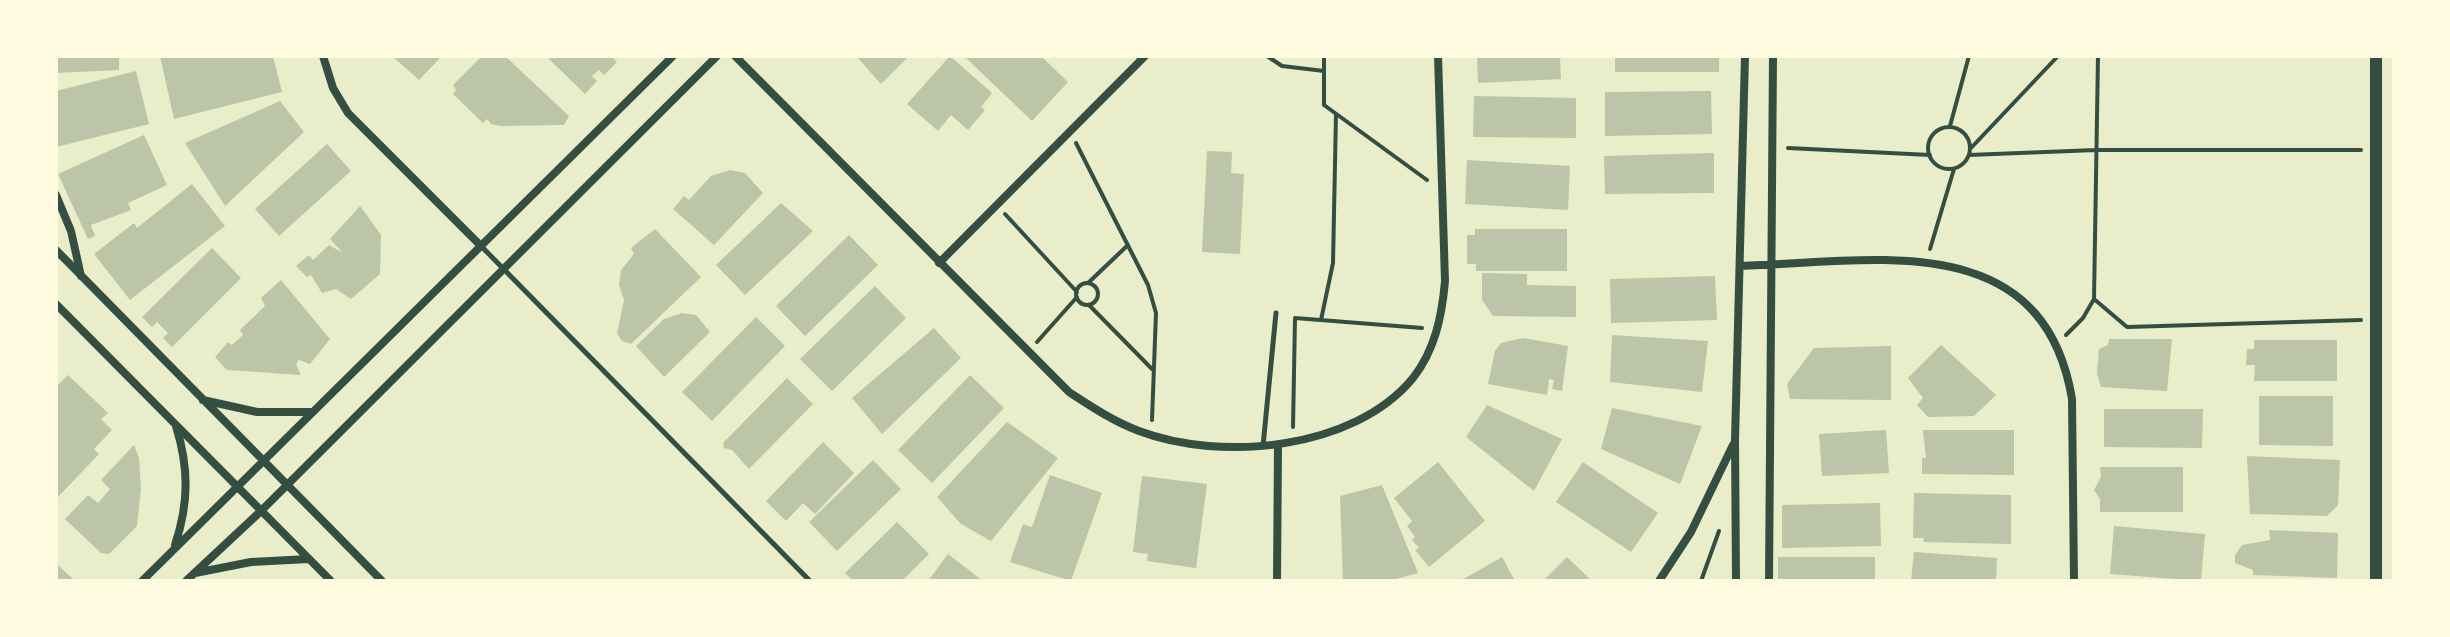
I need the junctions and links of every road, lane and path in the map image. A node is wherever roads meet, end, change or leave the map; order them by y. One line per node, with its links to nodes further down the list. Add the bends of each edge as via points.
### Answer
1 (323, 56): 30 (street, via 348,113)
2 (673, 56): 30 (street)
3 (717, 56): 36 (street)
4 (735, 56): 33 (street)
5 (1145, 56): 18 (street)
6 (1267, 56): 15 (path, via 1282,66)
7 (1324, 56): 15 (path)
8 (1438, 56): 26 (street)
9 (1745, 56): 35 (street)
10 (1773, 56): 19 (street)
11 (1969, 56): 17 (path)
12 (2058, 56): 20 (path)
13 (2098, 56): 21 (path)
14 (2376, 56): 22 (street)
15 (1324, 71): 16 (path, via 1324,105)
16 (1336, 114): 26 (path); 45 (path, via 1333,263)
17 (1950, 126): 20 (path, via 1965,133); 23 (path, via 1930,139)
18 (1070, 131): 28 (street); 29 (path)
19 (1771, 147): 23 (path); 34 (street)
20 (1971, 148): 24 (path)
21 (2096, 150): 22 (path); 24 (path); 40 (path)
22 (2375, 150): 44 (street)
23 (1930, 155): 25 (path, via 1940,167)
24 (1969, 155): 25 (path)
25 (1954, 168): 32 (path)
26 (1442, 191): 46 (street, via 1445,281)
27 (56, 195): 37 (street)
28 (997, 205): 33 (street); 39 (path)
29 (1128, 245): 38 (path); 49 (path, via 1156,313)
30 (481, 246): 36 (lane); 51 (street)
31 (56, 250): 37 (street)
32 (1926, 262): 34 (street); 47 (street, via 1988,276 2039,316)
33 (939, 263): 48 (street)
34 (1769, 265): 35 (street); 73 (street)
35 (1740, 266): 54 (street)
36 (504, 269): 59 (street); 69 (lane)
37 (81, 277): 50 (street)
38 (1088, 283): 39 (path); 42 (path, via 1098,294)
39 (1077, 294): 42 (path); 48 (path)
40 (2094, 299): 44 (path, via 2127,327); 47 (path)
41 (56, 304): 52 (street)
42 (1089, 305): 49 (path)
43 (1276, 313): 57 (lane)
44 (2376, 319): 75 (street)
45 (1321, 320): 46 (path); 55 (path, via 1295,318)
46 (1437, 329): 55 (street, via 1414,377 1390,402 1361,421)
47 (2057, 343): 74 (street, via 2072,399)
48 (1028, 353): 53 (street, via 1103,415)
49 (1154, 370): 53 (path)
50 (202, 400): 51 (street, via 257,412); 58 (street)
51 (313, 412): 58 (street)
52 (176, 425): 60 (street); 62 (street, via 188,487)
53 (1152, 434): 57 (street, via 1181,442)
54 (1735, 440): 71 (street, via 1691,532); 72 (street)
55 (1293, 441): 56 (street)
56 (1278, 445): 57 (street); 70 (street)
57 (1263, 446)
58 (263, 461): 59 (street); 60 (street)
59 (287, 485): 61 (street); 68 (street)
60 (237, 486): 61 (street); 62 (street)
61 (261, 511): 63 (street); 64 (street)
62 (174, 549): 65 (street)
63 (309, 559): 64 (street, via 251,562); 67 (street)
64 (194, 573): 66 (street)
65 (142, 581)
66 (186, 581)
67 (331, 581)
68 (382, 581)
69 (810, 581)
70 (1277, 581)
71 (1659, 581)
72 (1736, 581)
73 (1769, 581)
74 (2074, 581)
75 (2376, 581)

